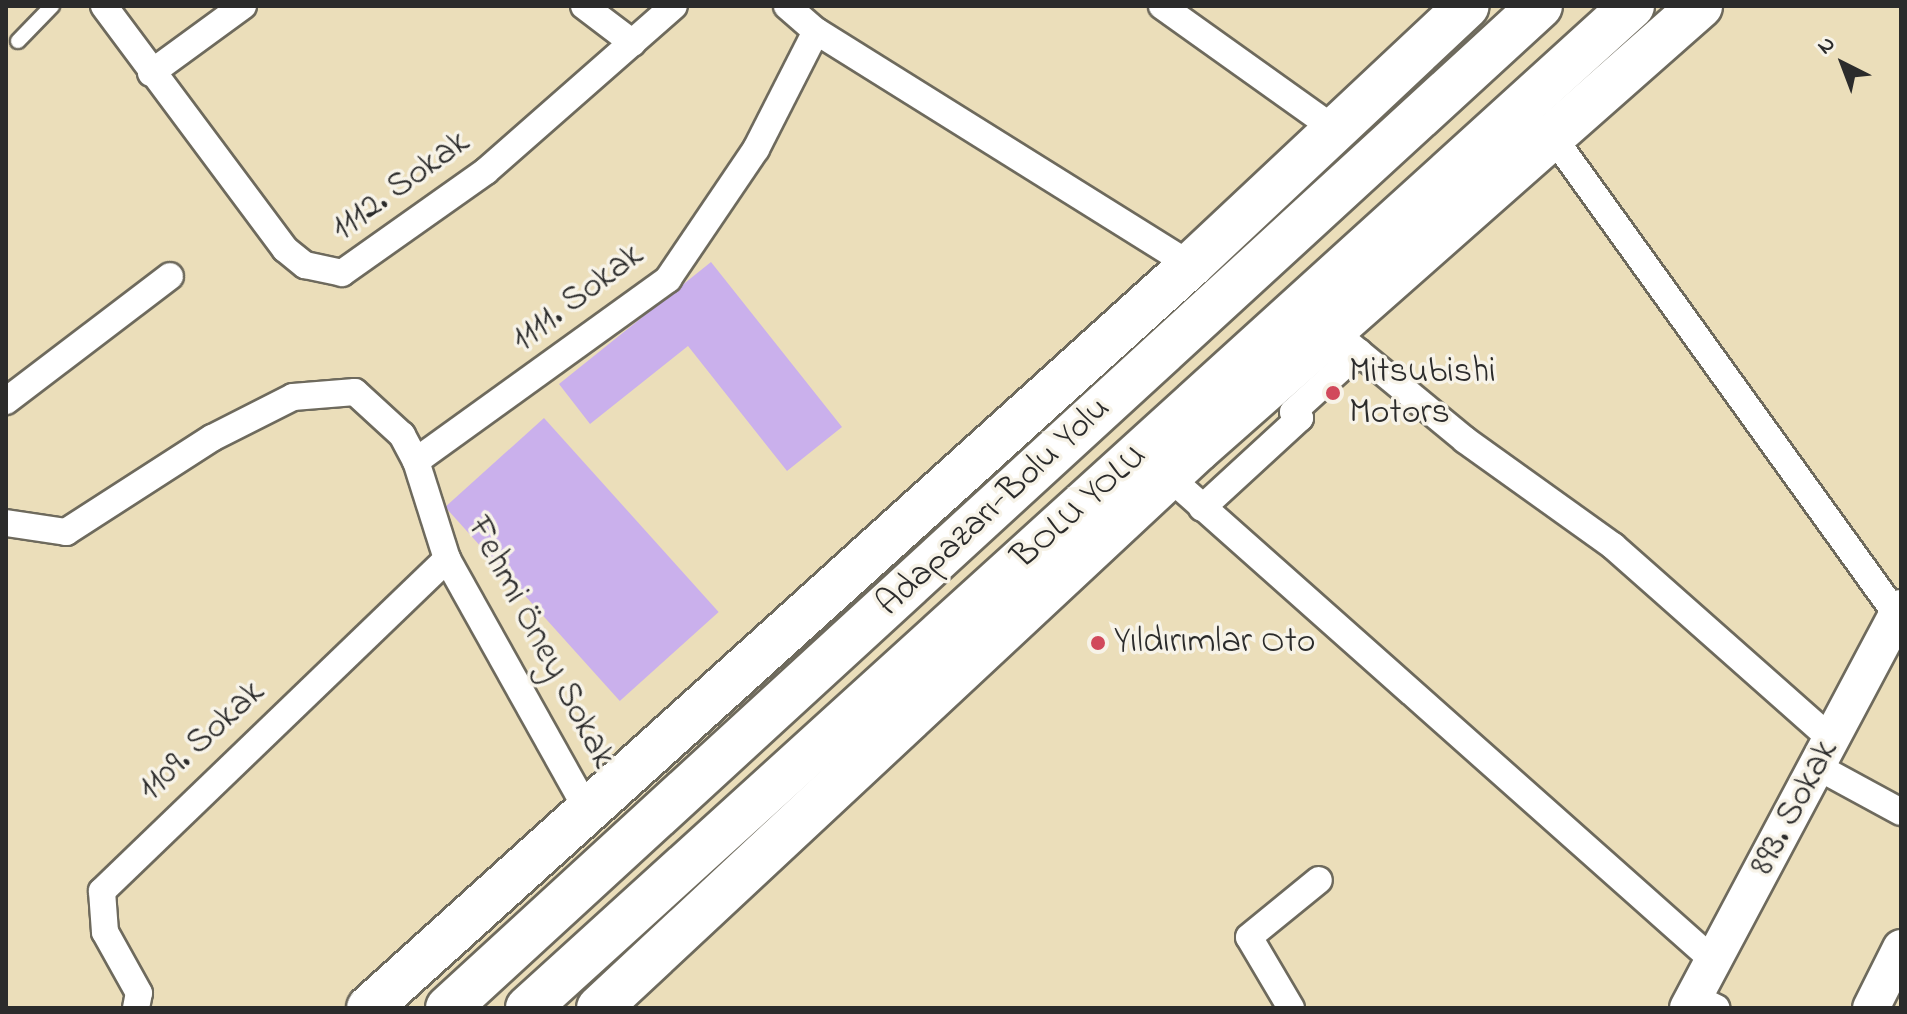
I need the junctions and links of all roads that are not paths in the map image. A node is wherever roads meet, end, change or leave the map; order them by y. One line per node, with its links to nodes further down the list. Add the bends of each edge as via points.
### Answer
1 (52, 6): 14 (lane)
2 (104, 6): 16 (street, 1112. Sokak)
3 (243, 6): 16 (street)
4 (584, 6): 15 (street)
5 (674, 6): 15 (street, 1112. Sokak)
6 (787, 6): 13 (street)
7 (1162, 6): 17 (street)
8 (1467, 6): 17 (highway)
9 (1515, 6): 19 (highway)
10 (1540, 6): 39 (highway, Adapazarı-Bolu Yolu)
11 (1700, 6): 18 (highway)
12 (1617, 19): 22 (highway); 40 (highway, BOLU YOLU)
13 (816, 31): 20 (street); 24 (street, 1111. Sokak, via 756,149 668,279)
14 (18, 41)
15 (633, 43): 16 (street, 1112. Sokak, via 486,171 342,273 305,265 285,249)
16 (151, 73)
17 (1333, 128): 19 (highway)
18 (1553, 137): 22 (highway); 29 (street)
19 (1247, 210): 20 (highway)
20 (1191, 265): 31 (highway)
21 (170, 276): 23 (street)
22 (1346, 342): 25 (highway); 26 (street, via 1293,412 1300,418); 30 (street, via 1465,440 1613,546)
23 (6, 401)
24 (416, 461): 27 (street, Fehmi Öney Sokak, via 402,435 355,392 293,397 212,438 66,532); 28 (street, Fehmi Öney Sokak)
25 (1168, 476): 26 (street); 41 (highway)
26 (1202, 508): 35 (street)
27 (6, 523)
28 (447, 559): 31 (street, Fehmi Öney Sokak); 37 (street, 1109. Sokak, via 102,891 105,932 139,993)
29 (1899, 612): 30 (street, 893. Sokak)
30 (1825, 754): 32 (street); 35 (street, 893. Sokak)
31 (587, 809): 38 (highway)
32 (1901, 812)
33 (1319, 880): 42 (street, via 1249,937)
34 (1901, 948): 43 (street)
35 (1713, 960): 36 (street, 893. Sokak)
36 (1700, 1004)
37 (136, 1008)
38 (369, 1008)
39 (448, 1008)
40 (528, 1008)
41 (599, 1008)
42 (1291, 1008)
43 (1871, 1008)

